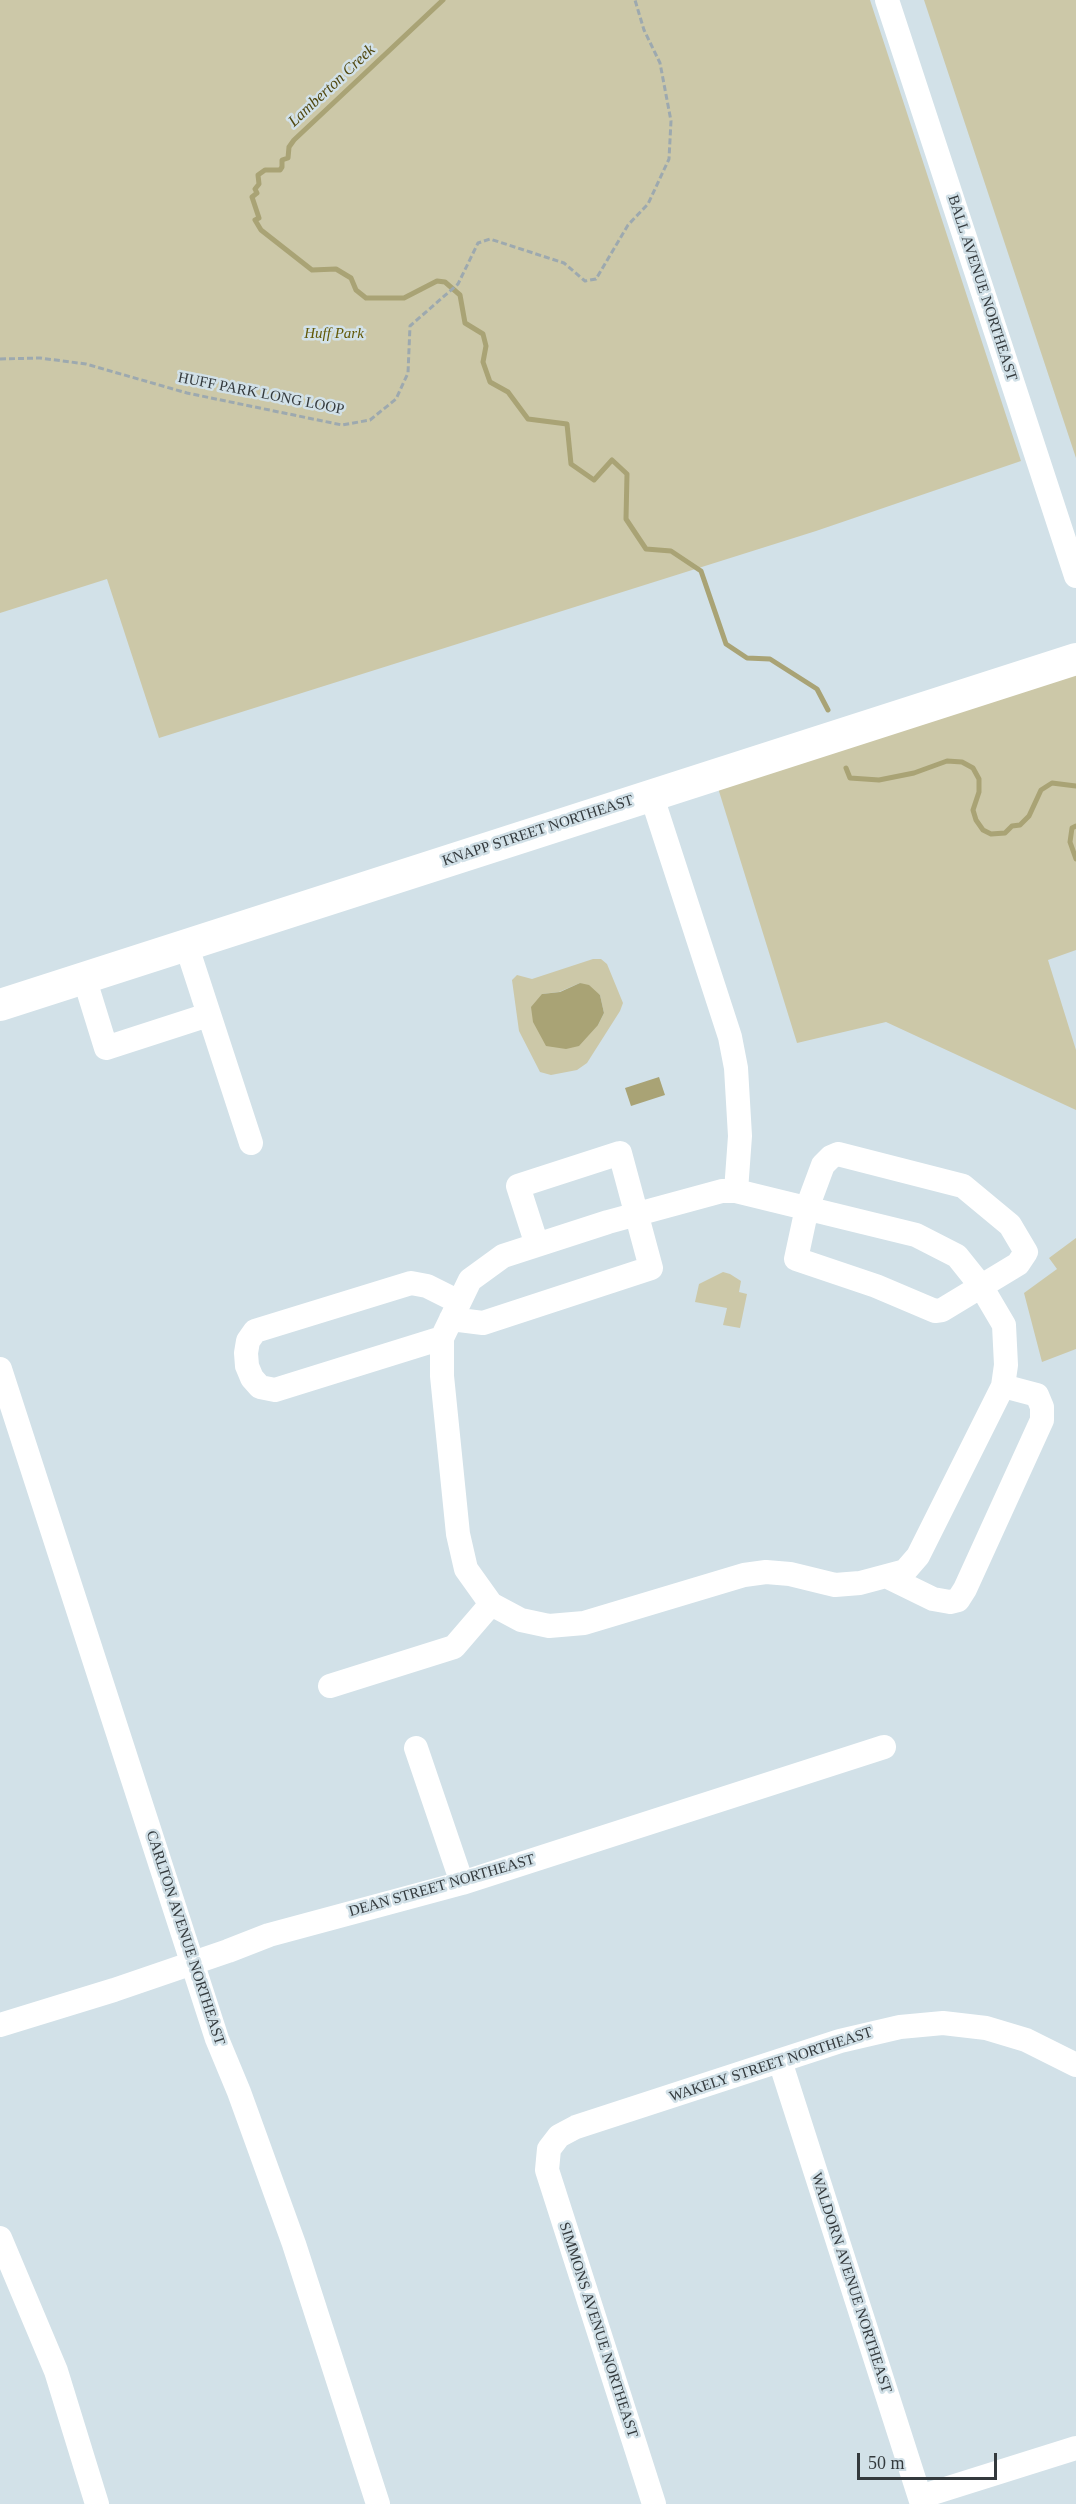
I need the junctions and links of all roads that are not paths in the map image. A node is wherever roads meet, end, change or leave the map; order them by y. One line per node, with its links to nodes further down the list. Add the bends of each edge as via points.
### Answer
1 (887, 0): 2 (street, BALL AVENUE NORTHEAST)
2 (1076, 576)
3 (1076, 658): 4 (main road, KNAPP STREET NORTHEAST)
4 (651, 794): 5 (main road, KNAPP STREET NORTHEAST); 10 (street, via 736,1068 740,1136)
5 (186, 944): 6 (main road, KNAPP STREET NORTHEAST); 8 (street)
6 (84, 977): 7 (main road, KNAPP STREET NORTHEAST); 8 (street, via 106,1048)
7 (0, 1005)
8 (208, 1015): 9 (street)
9 (251, 1143)
10 (736, 1191): 11 (street); 12 (street, via 722,1191)
11 (807, 1208): 14 (street, via 916,1235 957,1256); 14 (street, via 796,1259 935,1311); 14 (street, via 823,1165 838,1154 963,1186 1010,1225 1026,1252 1018,1264)
12 (638, 1214): 13 (street); 13 (street, via 620,1153 518,1186); 15 (street, via 651,1268 483,1323)
13 (537, 1245): 15 (street, via 503,1256 470,1280)
14 (981, 1286): 17 (street, via 1004,1325)
15 (451, 1320): 15 (street, via 427,1286 411,1283 255,1330 246,1353 252,1377 260,1387 275,1390); 19 (street, via 441,1376 458,1534 466,1569)
16 (0, 1369): 24 (street, CARLTON AVENUE NORTHEAST)
17 (1003, 1386): 18 (street, via 918,1556 905,1571); 18 (street, via 1037,1395 1042,1420 965,1589 958,1600 950,1602 933,1599)
18 (888, 1577): 19 (street, via 835,1585 790,1574 744,1575 584,1623 549,1626 521,1620)
19 (491, 1604): 20 (street, via 454,1647)
20 (330, 1686)
21 (416, 1748): 23 (street)
22 (884, 1748): 23 (street, DEAN STREET NORTHEAST)
23 (462, 1883): 24 (street, DEAN STREET NORTHEAST, via 269,1935)
24 (193, 1962): 25 (street, DEAN STREET NORTHEAST); 33 (street, CARLTON AVENUE NORTHEAST, via 217,2039 294,2244)
25 (0, 2025)
26 (780, 2061): 27 (street, WAKELY STREET NORTHEAST, via 861,2034 943,2023 1005,2032); 28 (street, WAKELY STREET NORTHEAST, via 576,2127 559,2136); 31 (street, WALDORN AVENUE NORTHEAST)
27 (1076, 2065)
28 (547, 2155): 34 (street, SIMMONS AVENUE NORTHEAST, via 547,2170)
29 (0, 2238): 32 (street, via 56,2371)
30 (1076, 2448): 31 (street)
31 (921, 2500)
32 (98, 2504)
33 (378, 2504)
34 (654, 2504)

